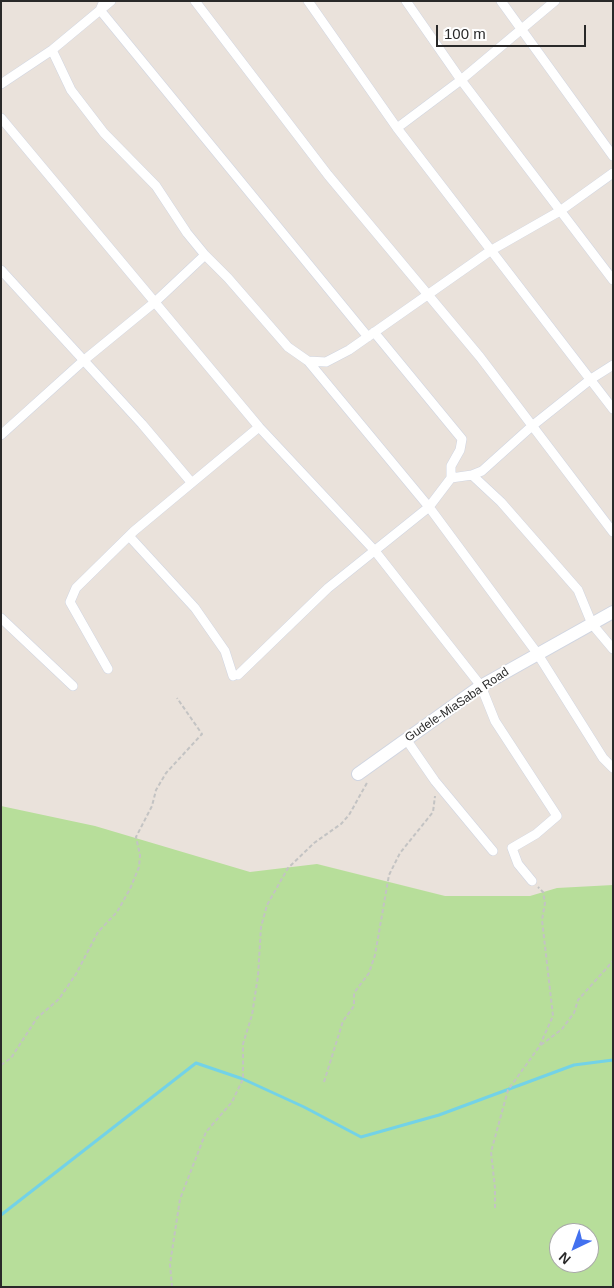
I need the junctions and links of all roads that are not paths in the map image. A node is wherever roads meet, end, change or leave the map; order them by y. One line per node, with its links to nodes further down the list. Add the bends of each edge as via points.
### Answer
1 (111, 1): 7 (street)
2 (195, 1): 21 (street, via 322,168)
3 (308, 1): 13 (street)
4 (406, 1): 10 (street)
5 (502, 1): 8 (street)
6 (556, 1): 8 (street)
7 (102, 6): 9 (street); 23 (street)
8 (522, 30): 10 (street); 14 (street)
9 (52, 50): 11 (street); 18 (street, via 71,90 104,132 156,186)
10 (461, 80): 13 (street); 16 (street)
11 (1, 84)
12 (1, 118): 22 (street)
13 (397, 128): 17 (street)
14 (613, 156)
15 (613, 173): 16 (street)
16 (560, 211): 17 (street); 20 (street)
17 (490, 251): 21 (street); 27 (street)
18 (205, 255): 22 (street); 25 (street, via 288,346)
19 (1, 270): 24 (street)
20 (613, 280)
21 (426, 294): 23 (street); 29 (street, via 480,357)
22 (155, 302): 24 (street); 30 (street)
23 (371, 335): 25 (street, via 326,362); 33 (street, via 462,440 450,466)
24 (83, 361): 31 (street); 34 (street)
25 (308, 361): 35 (street)
26 (613, 366): 27 (street)
27 (591, 379): 28 (street); 29 (street)
28 (613, 409)
29 (532, 426): 32 (street, via 482,471); 36 (street)
30 (259, 427): 34 (street); 38 (street)
31 (1, 435)
32 (472, 475): 33 (street); 41 (street, via 578,590)
33 (451, 478): 35 (street)
34 (191, 482): 37 (street)
35 (429, 507): 38 (street); 43 (street)
36 (613, 532)
37 (129, 536): 38 (street, via 195,608 225,651 236,676 328,588); 44 (street, via 76,588 70,602)
38 (375, 551): 46 (street)
39 (613, 612): 41 (street, Gudele-MiaSaba Road)
40 (1, 618): 45 (street)
41 (592, 624): 42 (street); 43 (street, Gudele-MiaSaba Road)
42 (613, 649)
43 (537, 653): 46 (street, Gudele-MiaSaba Road); 48 (street, via 603,758)
44 (108, 669)
45 (72, 686)
46 (481, 686): 47 (street, Gudele-MiaSaba Road); 51 (street, via 495,721 557,816 512,848 518,864)
47 (406, 739): 49 (street, Gudele-MiaSaba Road); 50 (street, via 435,781)
48 (613, 768)
49 (358, 774)
50 (492, 851)
51 (532, 881)

